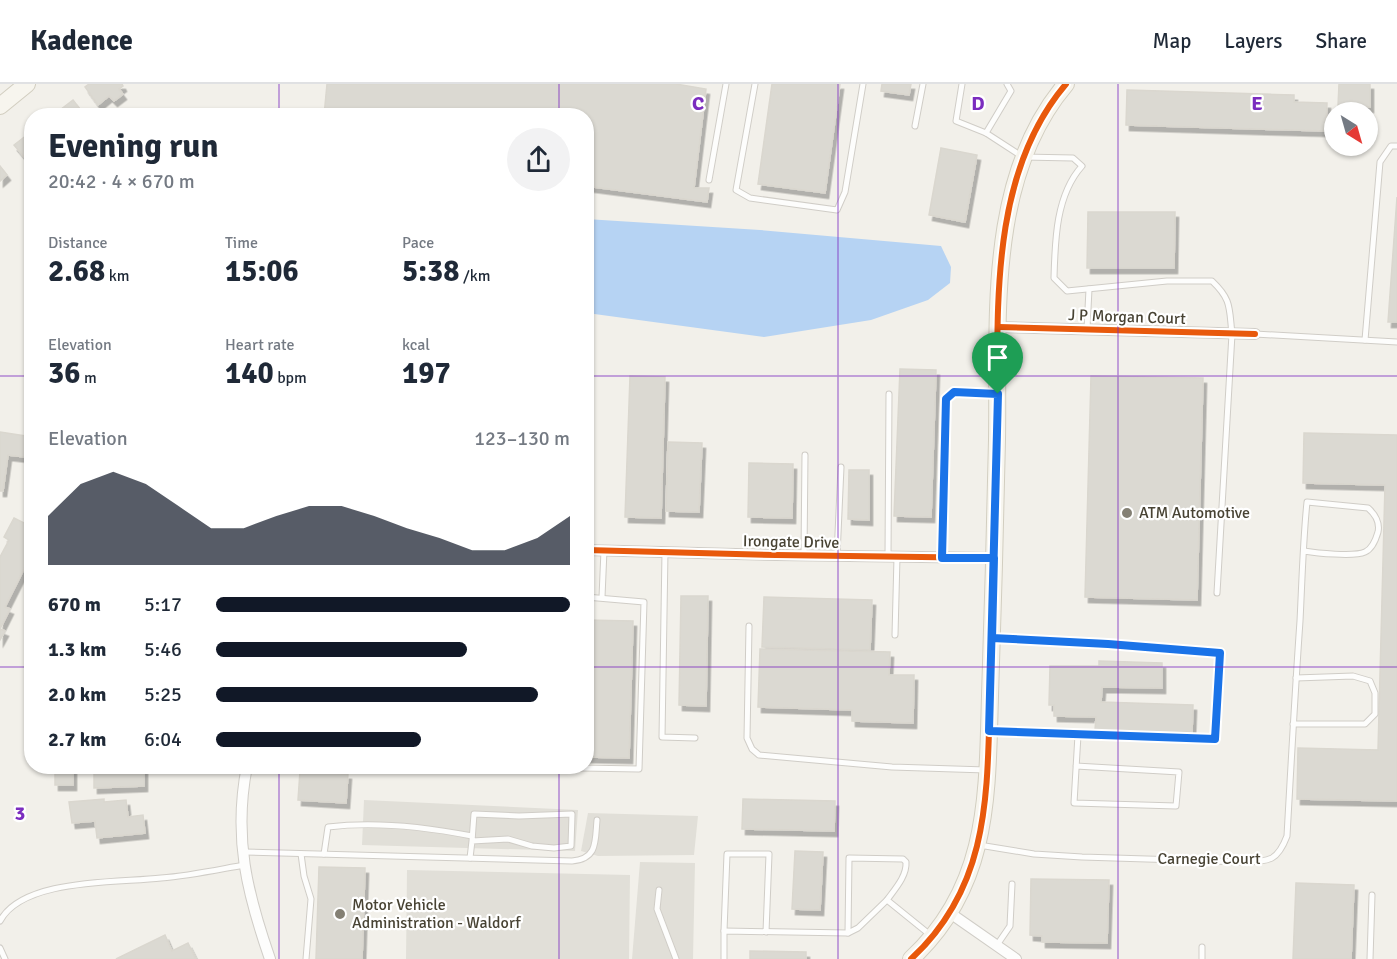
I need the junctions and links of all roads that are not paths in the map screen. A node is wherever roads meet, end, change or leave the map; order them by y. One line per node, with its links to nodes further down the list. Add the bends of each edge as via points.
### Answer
1 (27, 84): 9 (street)
2 (726, 84): 14 (lane)
3 (755, 84): 4 (lane, via 736,190 750,198 837,210 845,192)
4 (863, 84)
5 (923, 84): 10 (lane)
6 (962, 84): 11 (lane, via 956,122)
7 (1007, 84): 11 (lane, via 1011,91)
8 (1066, 84): 13 (street, via 1047,110)
9 (0, 106)
10 (915, 126)
11 (986, 133): 13 (lane)
12 (1397, 146): 20 (lane, via 1391,146 1380,162)
13 (1023, 157): 15 (lane, via 1073,158 1082,166 1073,176 1056,232 1054,278 1067,291); 16 (street, via 1005,224)
14 (709, 180)
15 (1089, 289): 17 (lane); 18 (lane, via 1212,281 1229,303)
16 (999, 327): 17 (street, J P Morgan Court); 23 (street)
17 (1087, 329): 18 (street, J P Morgan Court)
18 (1232, 334): 19 (street, J P Morgan Court); 35 (lane)
19 (1255, 334): 20 (lane)
20 (1365, 340): 21 (lane)
21 (1397, 342)
22 (889, 394): 32 (lane)
23 (998, 394): 33 (lane, via 954,392 946,399); 34 (street)
24 (805, 455): 30 (lane)
25 (841, 466): 31 (lane)
26 (594, 550): 27 (street, Irongate Drive)
27 (604, 550): 29 (street, Irongate Drive); 37 (lane)
28 (1304, 551): 28 (lane, Carnegie Court, via 1365,552 1379,531 1375,514 1368,508 1307,502); 41 (lane, Carnegie Court)
29 (665, 552): 30 (street, Irongate Drive); 45 (lane, via 662,737)
30 (804, 556): 31 (street, Irongate Drive)
31 (837, 556): 32 (street, Irongate Drive)
32 (892, 557): 33 (street, Irongate Drive); 39 (lane)
33 (942, 558): 34 (street, Irongate Drive)
34 (994, 558): 40 (street)
35 (1216, 593)
36 (594, 597): 37 (lane)
37 (602, 597): 47 (lane, via 644,602 639,769)
38 (749, 626): 48 (lane, via 747,738 759,754)
39 (896, 634)
40 (992, 638): 43 (street); 44 (lane, via 1220,653 1215,739)
41 (1296, 678): 42 (lane, Carnegie Court); 42 (lane, via 1353,676 1370,681 1375,693 1375,714 1365,724)
42 (1293, 724): 52 (lane, Carnegie Court, via 1287,836 1281,851 1261,862 1082,857)
43 (989, 731): 44 (lane); 48 (street)
44 (1078, 735): 46 (lane)
45 (694, 738)
46 (1076, 766): 46 (lane, via 1179,772 1176,806 1074,803)
47 (594, 768)
48 (987, 770): 52 (street)
49 (246, 774): 53 (street)
50 (597, 820): 56 (lane, via 592,852 581,860)
51 (472, 839): 51 (lane, via 508,839 554,848 571,846 572,814 474,814); 55 (lane, via 449,832 342,825 328,827); 56 (lane)
52 (978, 845): 62 (street)
53 (242, 852): 54 (lane); 57 (street)
54 (301, 854): 55 (lane); 74 (lane, via 311,899)
55 (324, 854): 56 (lane)
56 (470, 858)
57 (244, 865): 63 (lane, via 48,890 12,906); 73 (street)
58 (1012, 884): 68 (lane, via 1010,926)
59 (659, 890): 75 (lane, via 657,909)
60 (1372, 895): 79 (lane)
61 (887, 900): 66 (lane); 66 (lane, via 901,880 906,862 849,858); 67 (lane)
62 (950, 913): 67 (street); 68 (street)
63 (0, 921)
64 (724, 931): 65 (lane); 65 (lane, via 727,854 769,854); 76 (lane)
65 (766, 932): 66 (lane)
66 (848, 933)
67 (932, 937): 71 (street)
68 (997, 945): 77 (street)
69 (1202, 947): 78 (lane)
70 (0, 948): 72 (lane)
71 (915, 958)
72 (5, 959)
73 (270, 959)
74 (306, 959)
75 (676, 959)
76 (724, 959)
77 (1016, 959)
78 (1202, 959)
79 (1370, 959)

